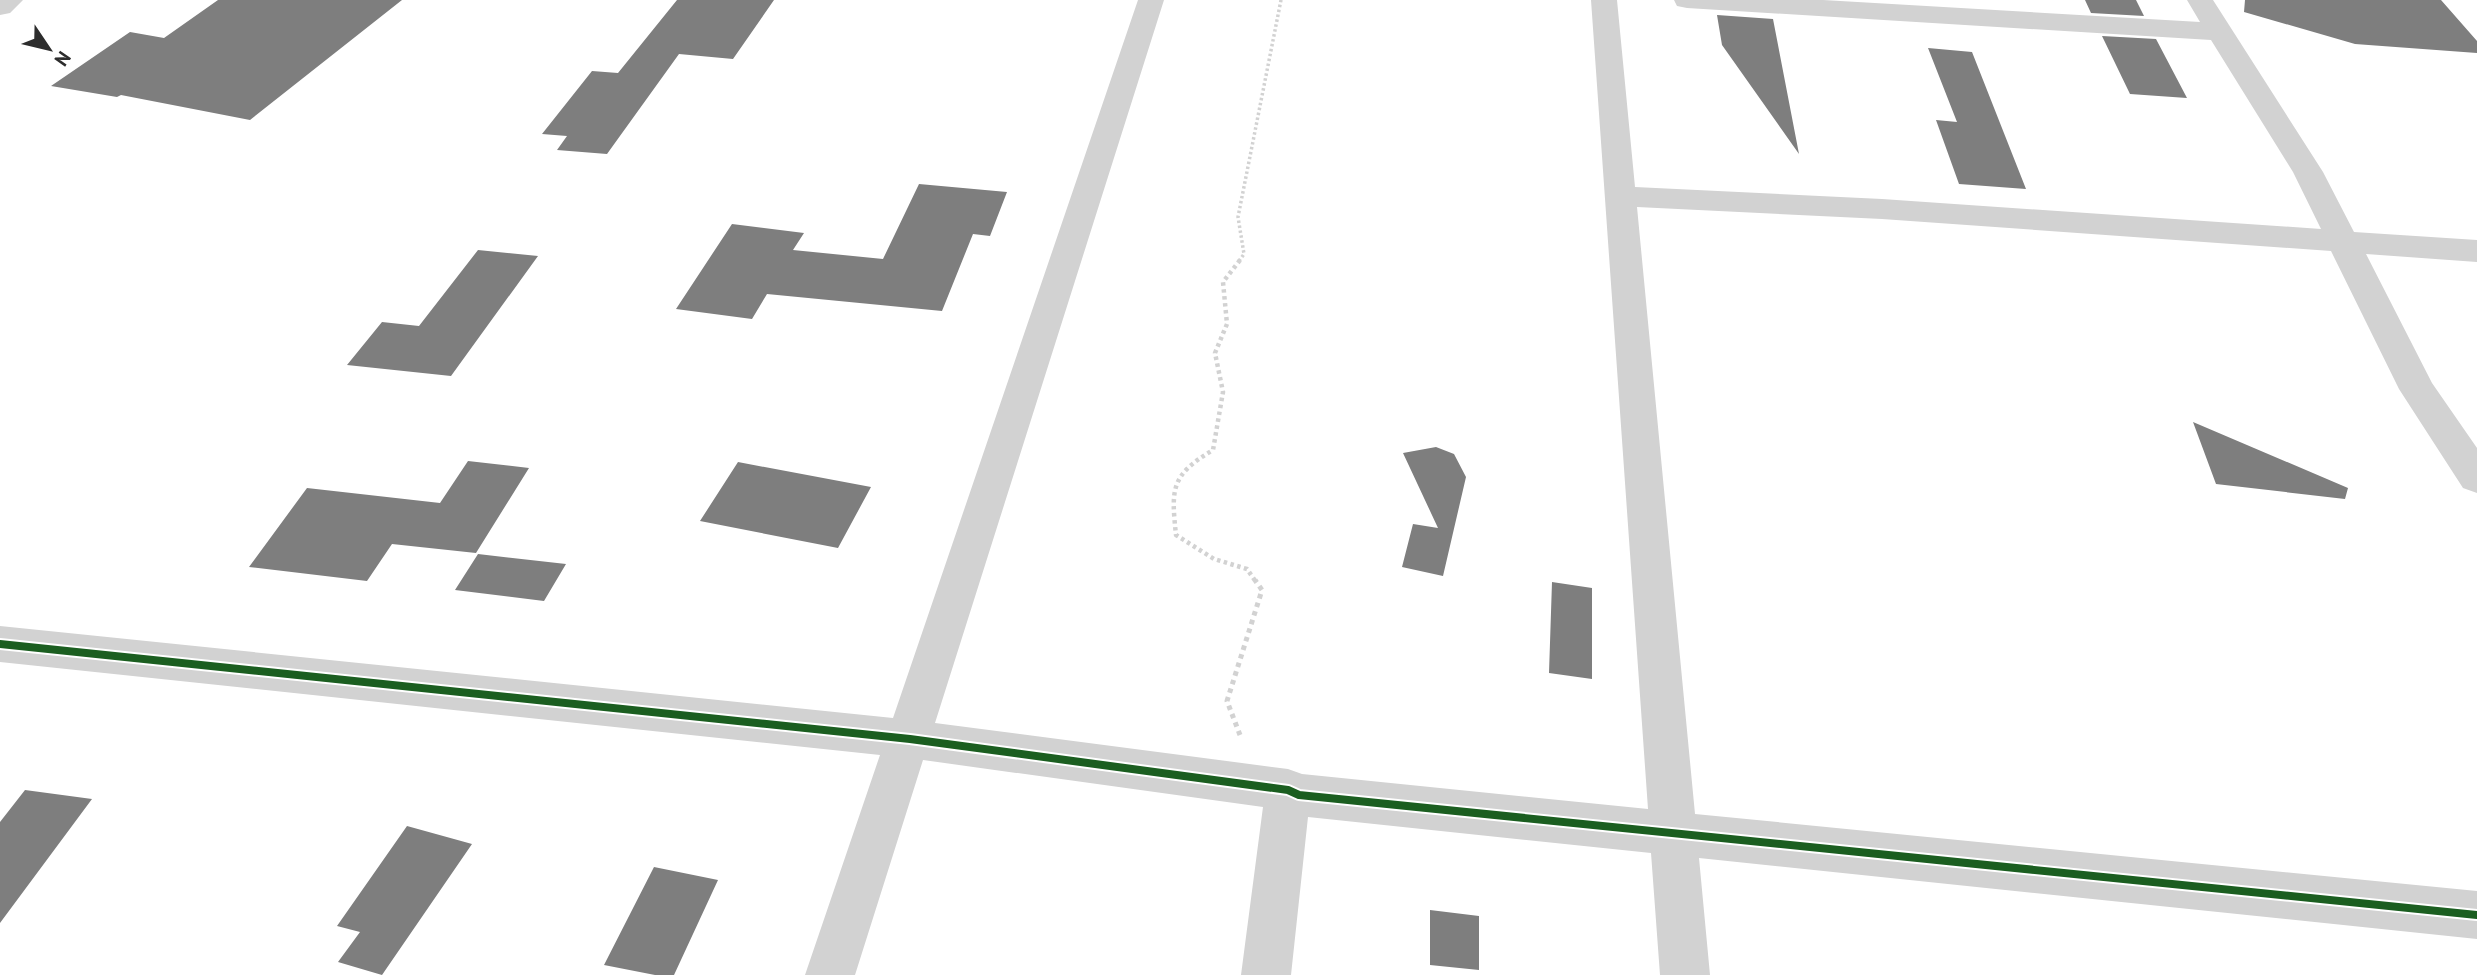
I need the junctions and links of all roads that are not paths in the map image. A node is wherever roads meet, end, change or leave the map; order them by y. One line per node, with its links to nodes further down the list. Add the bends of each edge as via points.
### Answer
1 (10, 0): 6 (street)
2 (1151, 0): 13 (street)
3 (1604, 0): 8 (street)
4 (1687, 0): 7 (street)
5 (2200, 0): 7 (street)
6 (0, 6)
7 (2221, 32): 9 (street, via 2308,172)
8 (1619, 196): 9 (street, via 1896,210); 15 (street)
9 (2340, 242): 10 (street); 11 (street, via 2417,389)
10 (2477, 251)
11 (2477, 478)
12 (0, 645): 13 (street)
13 (911, 739): 14 (street); 17 (street)
14 (1288, 790): 15 (street, via 1299,795); 18 (street)
15 (1672, 832): 16 (street); 19 (street)
16 (2477, 915)
17 (830, 975)
18 (1266, 975)
19 (1685, 975)

